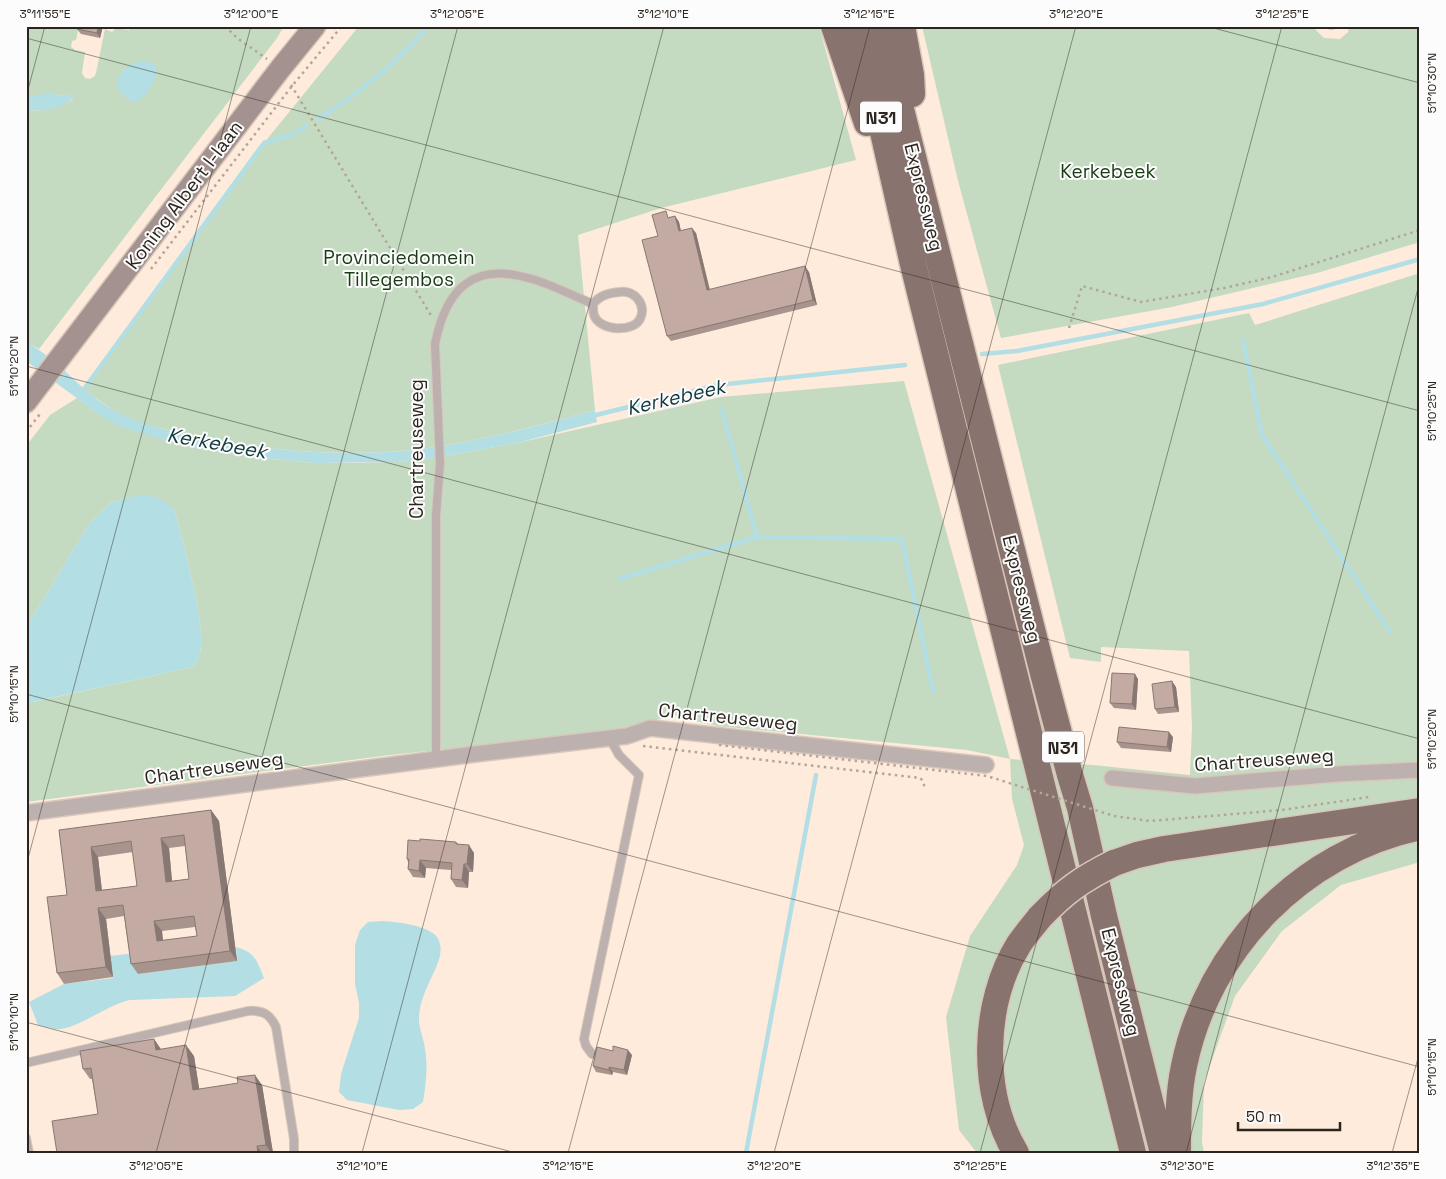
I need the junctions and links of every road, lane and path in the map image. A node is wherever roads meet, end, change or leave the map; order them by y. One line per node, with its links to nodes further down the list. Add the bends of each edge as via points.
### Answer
1 (225, 26): 8 (path)
2 (315, 26): 8 (main road, Koning Albert I-laan)
3 (342, 26): 8 (path)
4 (834, 26): 10 (highway, N31, via 869,130)
5 (859, 26): 10 (highway, Expressweg / N31)
6 (880, 26): 9 (highway, Expressweg / N31)
7 (902, 26): 9 (highway, N31, via 911,75)
8 (286, 77): 12 (path); 14 (path); 16 (main road, Koning Albert I-laan)
9 (918, 172): 36 (highway, Expressweg / N31, via 1043,673 1080,808)
10 (900, 208): 35 (highway, Expressweg / N31)
11 (1420, 230): 15 (path, via 1272,277 1141,302 1082,286)
12 (148, 273)
13 (593, 304): 13 (lane, via 594,316 603,325 614,329 640,320 642,310 639,299 633,294 622,291 599,296); 14 (lane, Chartreuseweg, via 532,279 507,273 484,275 467,281 456,291)
14 (438, 328): 20 (lane, Chartreuseweg, via 435,344 440,463 436,516)
15 (1069, 328)
16 (26, 402)
17 (627, 736): 18 (street, Chartreuseweg); 21 (street, Chartreuseweg, via 650,728); 24 (path, via 648,748 920,778)
18 (609, 737): 20 (street, Chartreuseweg); 29 (lane, via 619,755 639,775 584,1039)
19 (719, 745): 25 (path, Chartreuseweg, bridge, via 987,776 1114,816 1150,821 1273,811)
20 (436, 759): 27 (street, Chartreuseweg)
21 (986, 765)
22 (1420, 770): 23 (street, Chartreuseweg, via 1195,786)
23 (1112, 778)
24 (925, 789)
25 (1370, 797)
26 (1420, 811): 34 (highway, bridge, via 1137,855 1086,877 1060,897 1019,945 1004,976 994,1010 990,1049 992,1082 998,1114)
27 (26, 813)
28 (1420, 827): 37 (highway, via 1362,845 1327,863 1269,908 1245,936 1205,999 1192,1034 1180,1094)
29 (592, 1054)
30 (26, 1063): 33 (lane, via 258,1010 272,1018 276,1027)
31 (26, 1138): 32 (lane)
32 (29, 1153)
33 (294, 1153)
34 (1016, 1153)
35 (1133, 1153)
36 (1163, 1153)
37 (1178, 1153)

